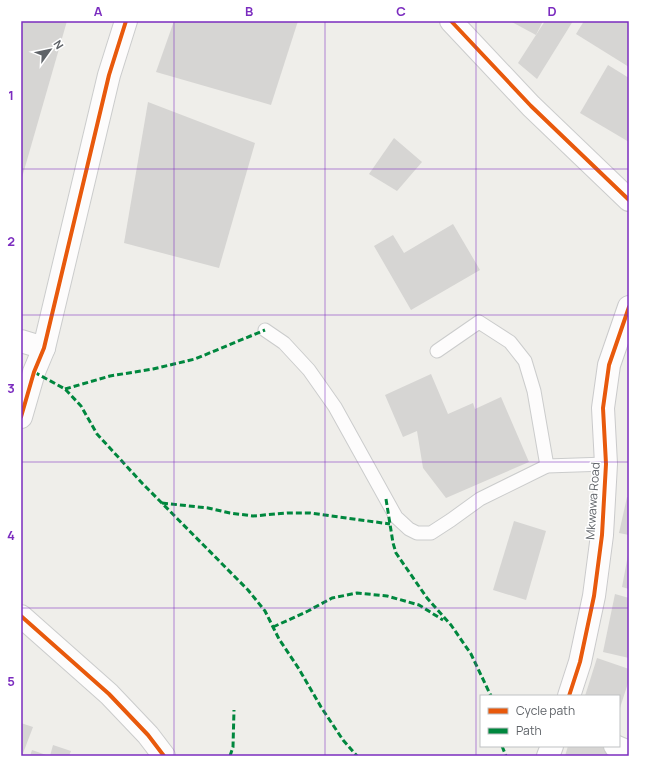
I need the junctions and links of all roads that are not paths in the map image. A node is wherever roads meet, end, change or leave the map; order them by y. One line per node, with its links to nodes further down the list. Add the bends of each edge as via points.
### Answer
1 (126, 21): 7 (street, via 109,75)
2 (451, 21): 3 (street, via 531,106)
3 (629, 200)
4 (629, 307): 10 (street, Mkwawa Road, via 609,365 603,408)
5 (265, 330): 11 (lane, via 284,343 313,376 335,406 396,517 417,534 431,533 480,499)
6 (21, 341): 7 (street)
7 (44, 348): 9 (street)
8 (437, 350): 11 (lane, via 479,322 510,342 525,361 534,391)
9 (21, 417)
10 (606, 464): 11 (lane); 13 (street, Mkwawa Road, via 602,536 594,596 580,662)
11 (547, 466)
12 (21, 616): 16 (street, via 109,694)
13 (569, 695)
14 (616, 747): 15 (street)
15 (629, 752)
16 (164, 756)

